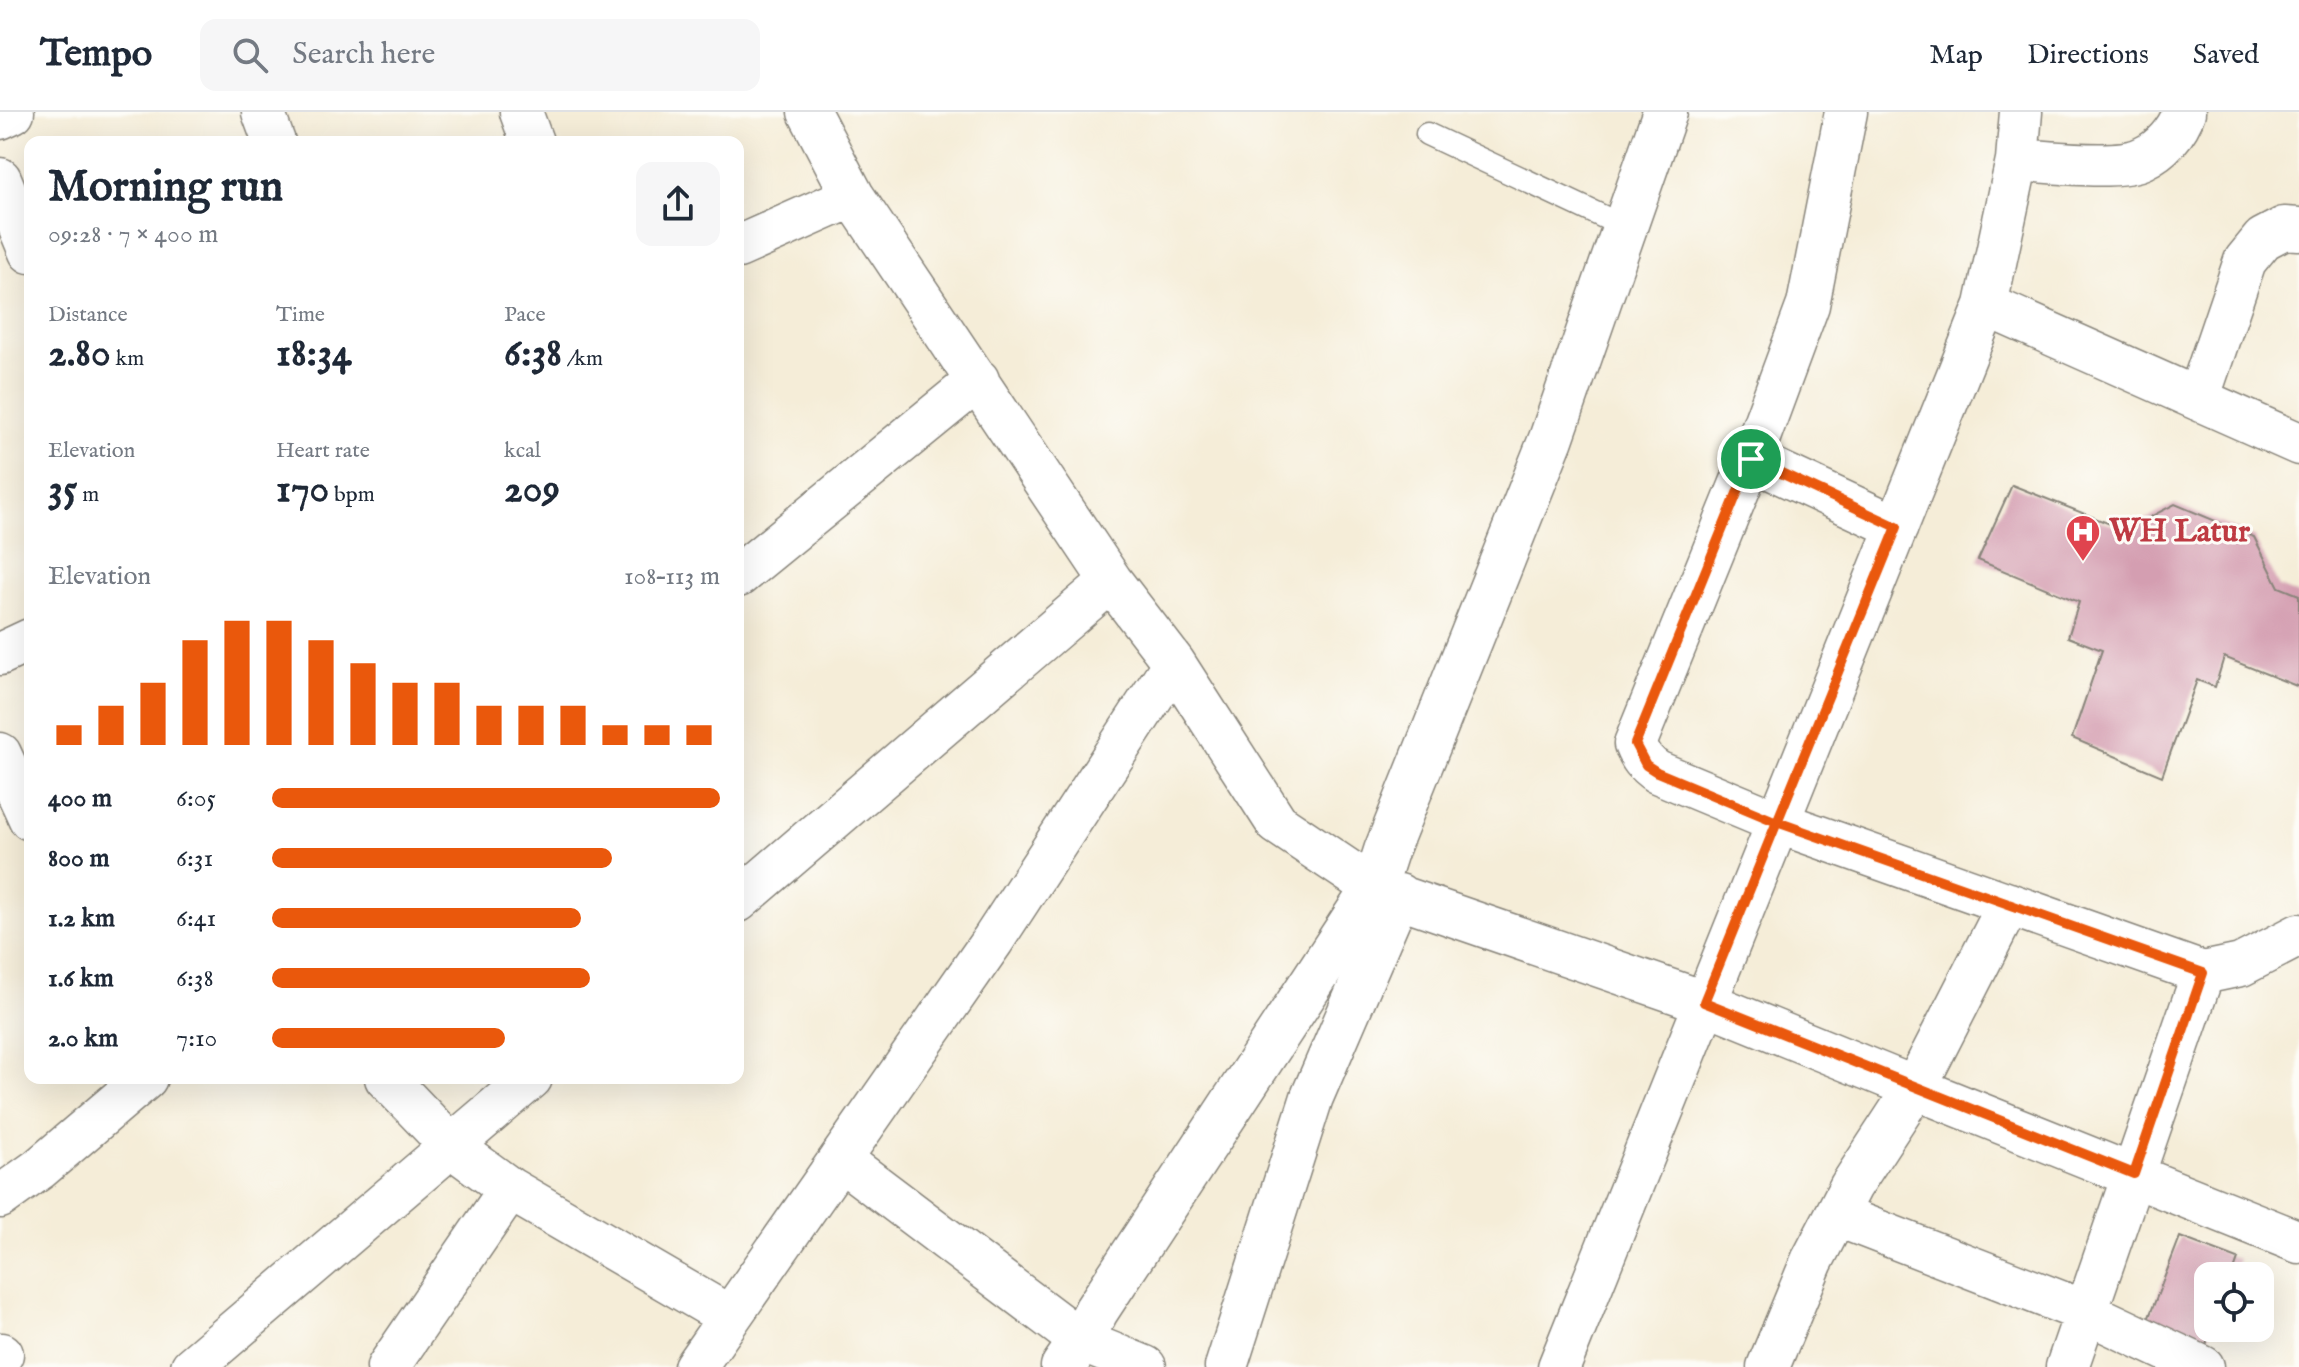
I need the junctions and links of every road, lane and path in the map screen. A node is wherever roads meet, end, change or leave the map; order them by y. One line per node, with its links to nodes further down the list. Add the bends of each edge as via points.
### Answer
1 (13, 112): 9 (street)
2 (263, 112): 11 (street)
3 (521, 112): 12 (street)
4 (809, 112): 15 (street)
5 (1665, 112): 16 (street)
6 (1846, 112): 24 (street, via 1808,305)
7 (2021, 112): 13 (street)
8 (2184, 112): 13 (street, via 2168,139 2142,159 2108,164)
9 (0, 118)
10 (1427, 134): 16 (lane)
11 (272, 136)
12 (530, 136)
13 (2017, 160): 20 (street)
14 (0, 179): 18 (street)
15 (853, 196): 19 (street); 21 (street)
16 (1625, 227): 34 (street, via 1551,439 1386,851)
17 (2299, 229): 22 (street, via 2284,228 2263,239 2245,261)
18 (24, 237)
19 (744, 244)
20 (1986, 305): 22 (street); 25 (street)
21 (978, 380): 26 (street); 27 (street)
22 (2198, 399): 23 (street)
23 (2299, 444)
24 (1751, 459): 25 (street); 33 (street, via 1635,744 1646,765 1657,772)
25 (1897, 527): 33 (street)
26 (744, 571)
27 (1111, 581): 30 (street); 35 (street)
28 (24, 643): 29 (street)
29 (0, 654)
30 (1174, 663): 34 (street, via 1277,823); 45 (street, via 993,940)
31 (0, 754): 32 (street)
32 (24, 806)
33 (1777, 822): 36 (street); 39 (street)
34 (1387, 892): 39 (street); 53 (street, via 1096,1311); 58 (street, via 1312,1097)
35 (744, 896)
36 (2009, 904): 38 (street); 43 (street)
37 (2299, 935): 38 (street, via 2241,965)
38 (2203, 973): 46 (street)
39 (1704, 1002): 43 (street); 59 (street)
40 (139, 1084): 48 (street)
41 (392, 1084): 44 (street)
42 (524, 1084): 44 (street)
43 (1915, 1088): 46 (street); 49 (street)
44 (451, 1146): 47 (street); 54 (street)
45 (840, 1159): 52 (street); 53 (street)
46 (2134, 1174): 50 (street); 51 (street)
47 (510, 1189): 52 (street); 55 (street)
48 (0, 1197)
49 (1836, 1215): 51 (street); 60 (street)
50 (2299, 1242)
51 (2086, 1312): 61 (street); 62 (street)
52 (730, 1317): 56 (street)
53 (1072, 1354): 57 (street)
54 (192, 1367)
55 (388, 1367)
56 (695, 1367)
57 (1145, 1367)
58 (1226, 1367)
59 (1559, 1367)
60 (1768, 1367)
61 (2067, 1367)
62 (2203, 1367)

